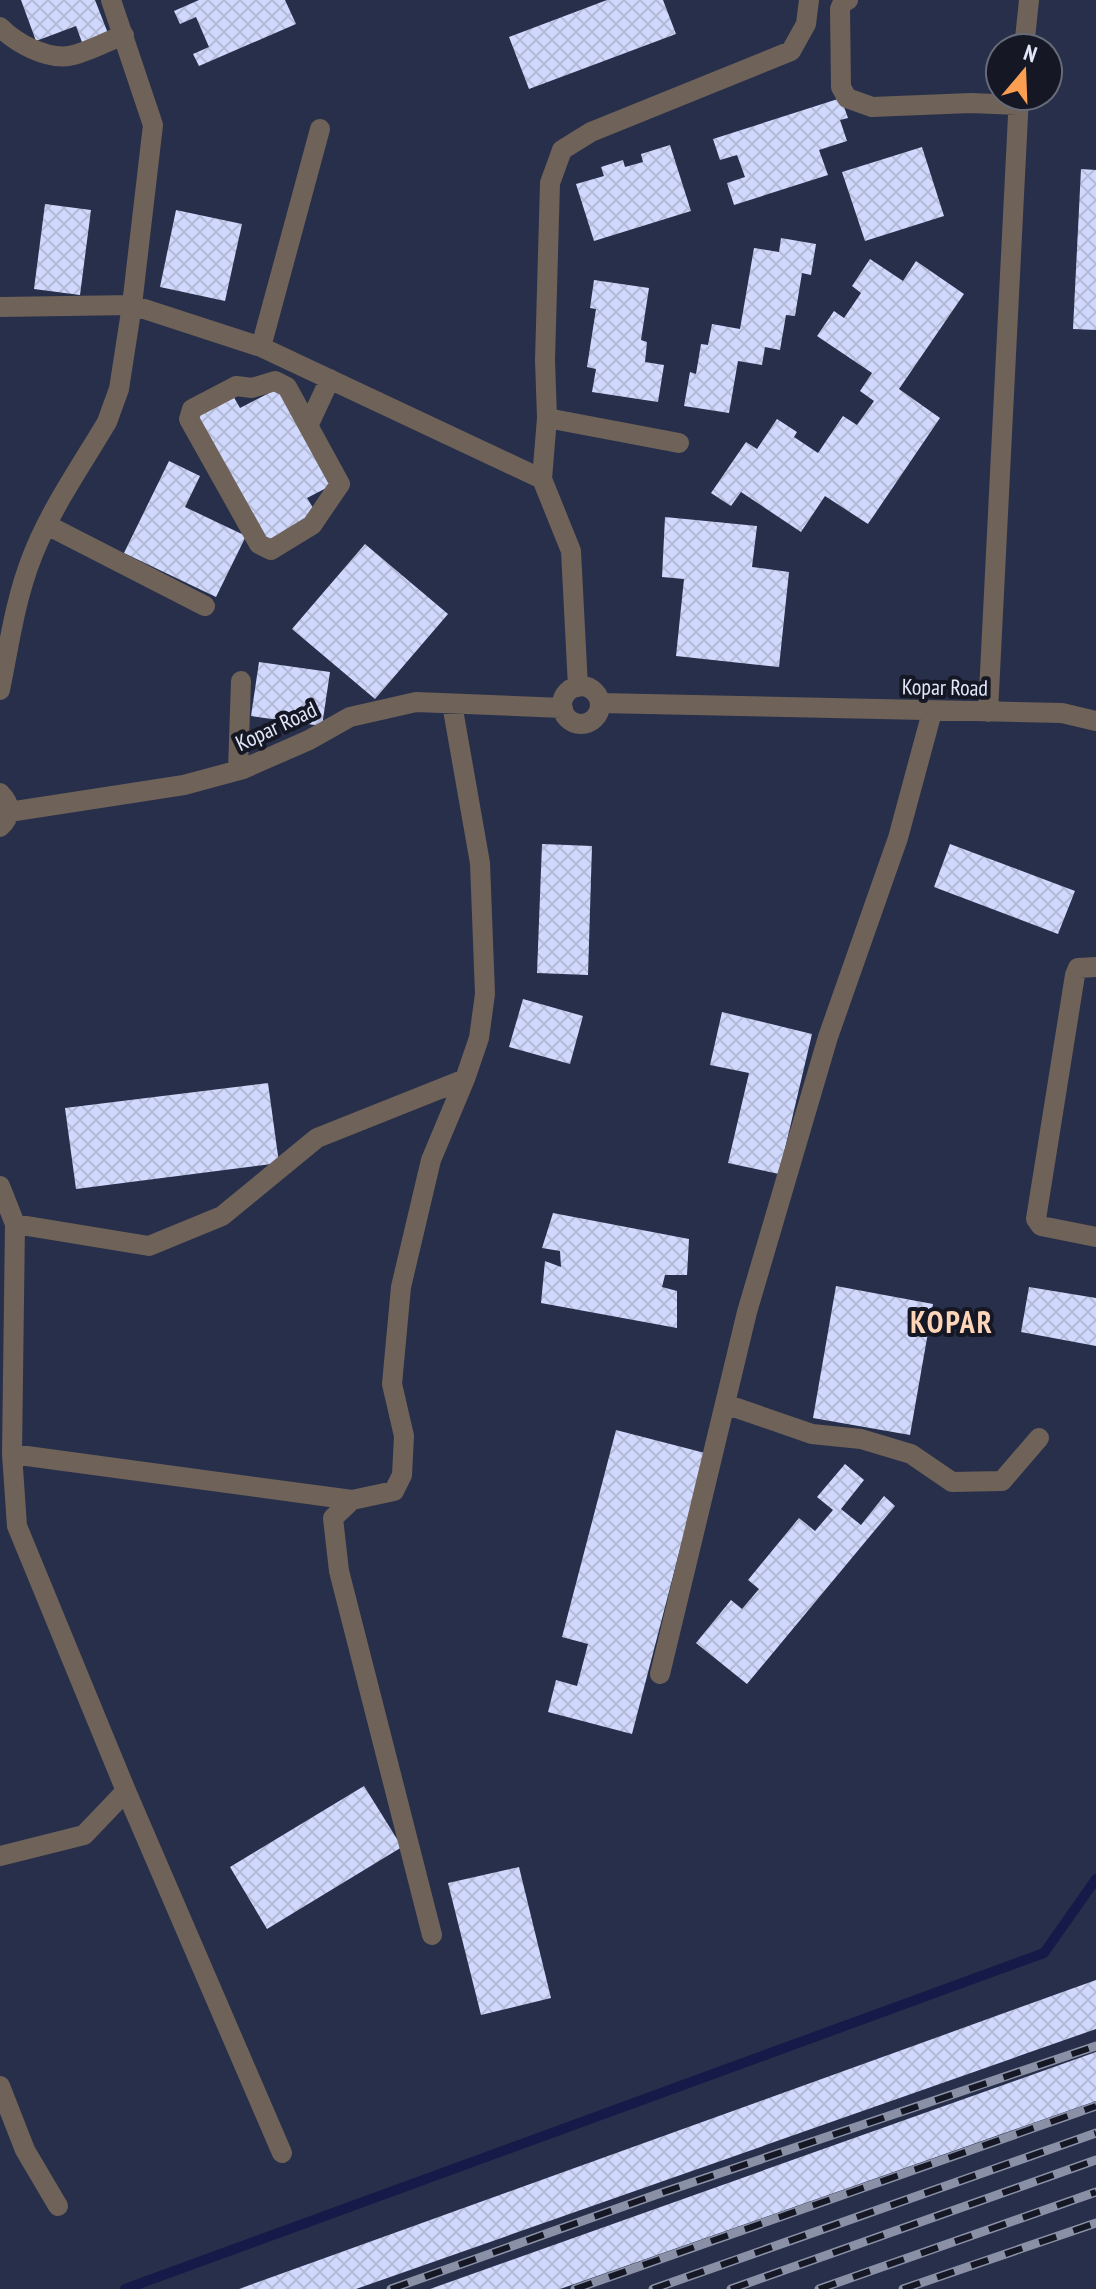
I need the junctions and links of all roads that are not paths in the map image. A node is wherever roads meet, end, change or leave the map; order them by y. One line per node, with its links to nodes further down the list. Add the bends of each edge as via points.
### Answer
1 (111, 0): 7 (street)
2 (809, 0): 15 (street, via 806,24 791,51 591,132 562,150 550,183)
3 (848, 0): 8 (street, via 840,9 841,87 847,98 872,107)
4 (1029, 0): 6 (street)
5 (0, 27): 7 (street, via 13,40 53,56 71,56)
6 (1026, 32)
7 (124, 35): 11 (street, via 153,125)
8 (984, 102)
9 (1018, 112): 28 (street)
10 (320, 129): 13 (street)
11 (132, 305): 12 (street); 13 (street); 19 (street, via 114,405)
12 (0, 307)
13 (261, 347): 14 (street)
14 (330, 379): 16 (street); 18 (street)
15 (547, 418): 17 (street); 18 (street)
16 (309, 424): 16 (street, via 340,478 338,490 312,525 271,550 259,544 189,414 236,386 252,388 275,381 287,387)
17 (679, 443)
18 (542, 479): 22 (street, via 571,551)
19 (47, 525): 20 (street); 23 (street, via 20,595)
20 (205, 606)
21 (241, 681): 30 (street)
22 (578, 687): 24 (street, via 595,692); 26 (street, via 567,693)
23 (0, 690)
24 (600, 703): 26 (street, via 598,715 583,724 570,721); 27 (street, Kopar Road)
25 (452, 704): 26 (street, Kopar Road); 30 (street, Kopar Road, via 416,702 350,717); 33 (street, via 480,863 484,965 479,1038)
26 (563, 708)
27 (932, 712): 28 (street, Kopar Road); 37 (street, via 898,838 828,1037)
28 (988, 712): 29 (street, Kopar Road, via 1062,713)
29 (1096, 721)
30 (238, 770): 31 (street, Kopar Road, via 184,785)
31 (3, 811)
32 (1096, 967): 36 (street, via 1078,968 1075,975 1036,1219 1041,1226)
33 (465, 1079): 35 (street, via 317,1138 222,1216 149,1246); 40 (street, via 431,1160 401,1287 392,1384 404,1436 402,1475 394,1491)
34 (0, 1186): 35 (street)
35 (15, 1224): 39 (street)
36 (1096, 1237)
37 (725, 1404): 38 (street, via 812,1434 861,1439 911,1454 952,1482 1002,1481); 41 (street)
38 (1039, 1438)
39 (12, 1454): 40 (street); 42 (street, via 17,1526)
40 (352, 1500): 44 (street, via 333,1518 339,1571)
41 (660, 1674)
42 (126, 1791): 43 (street, via 84,1835); 46 (street)
43 (0, 1856)
44 (432, 1935)
45 (0, 2086): 47 (street, via 25,2150)
46 (282, 2153)
47 (58, 2206)

